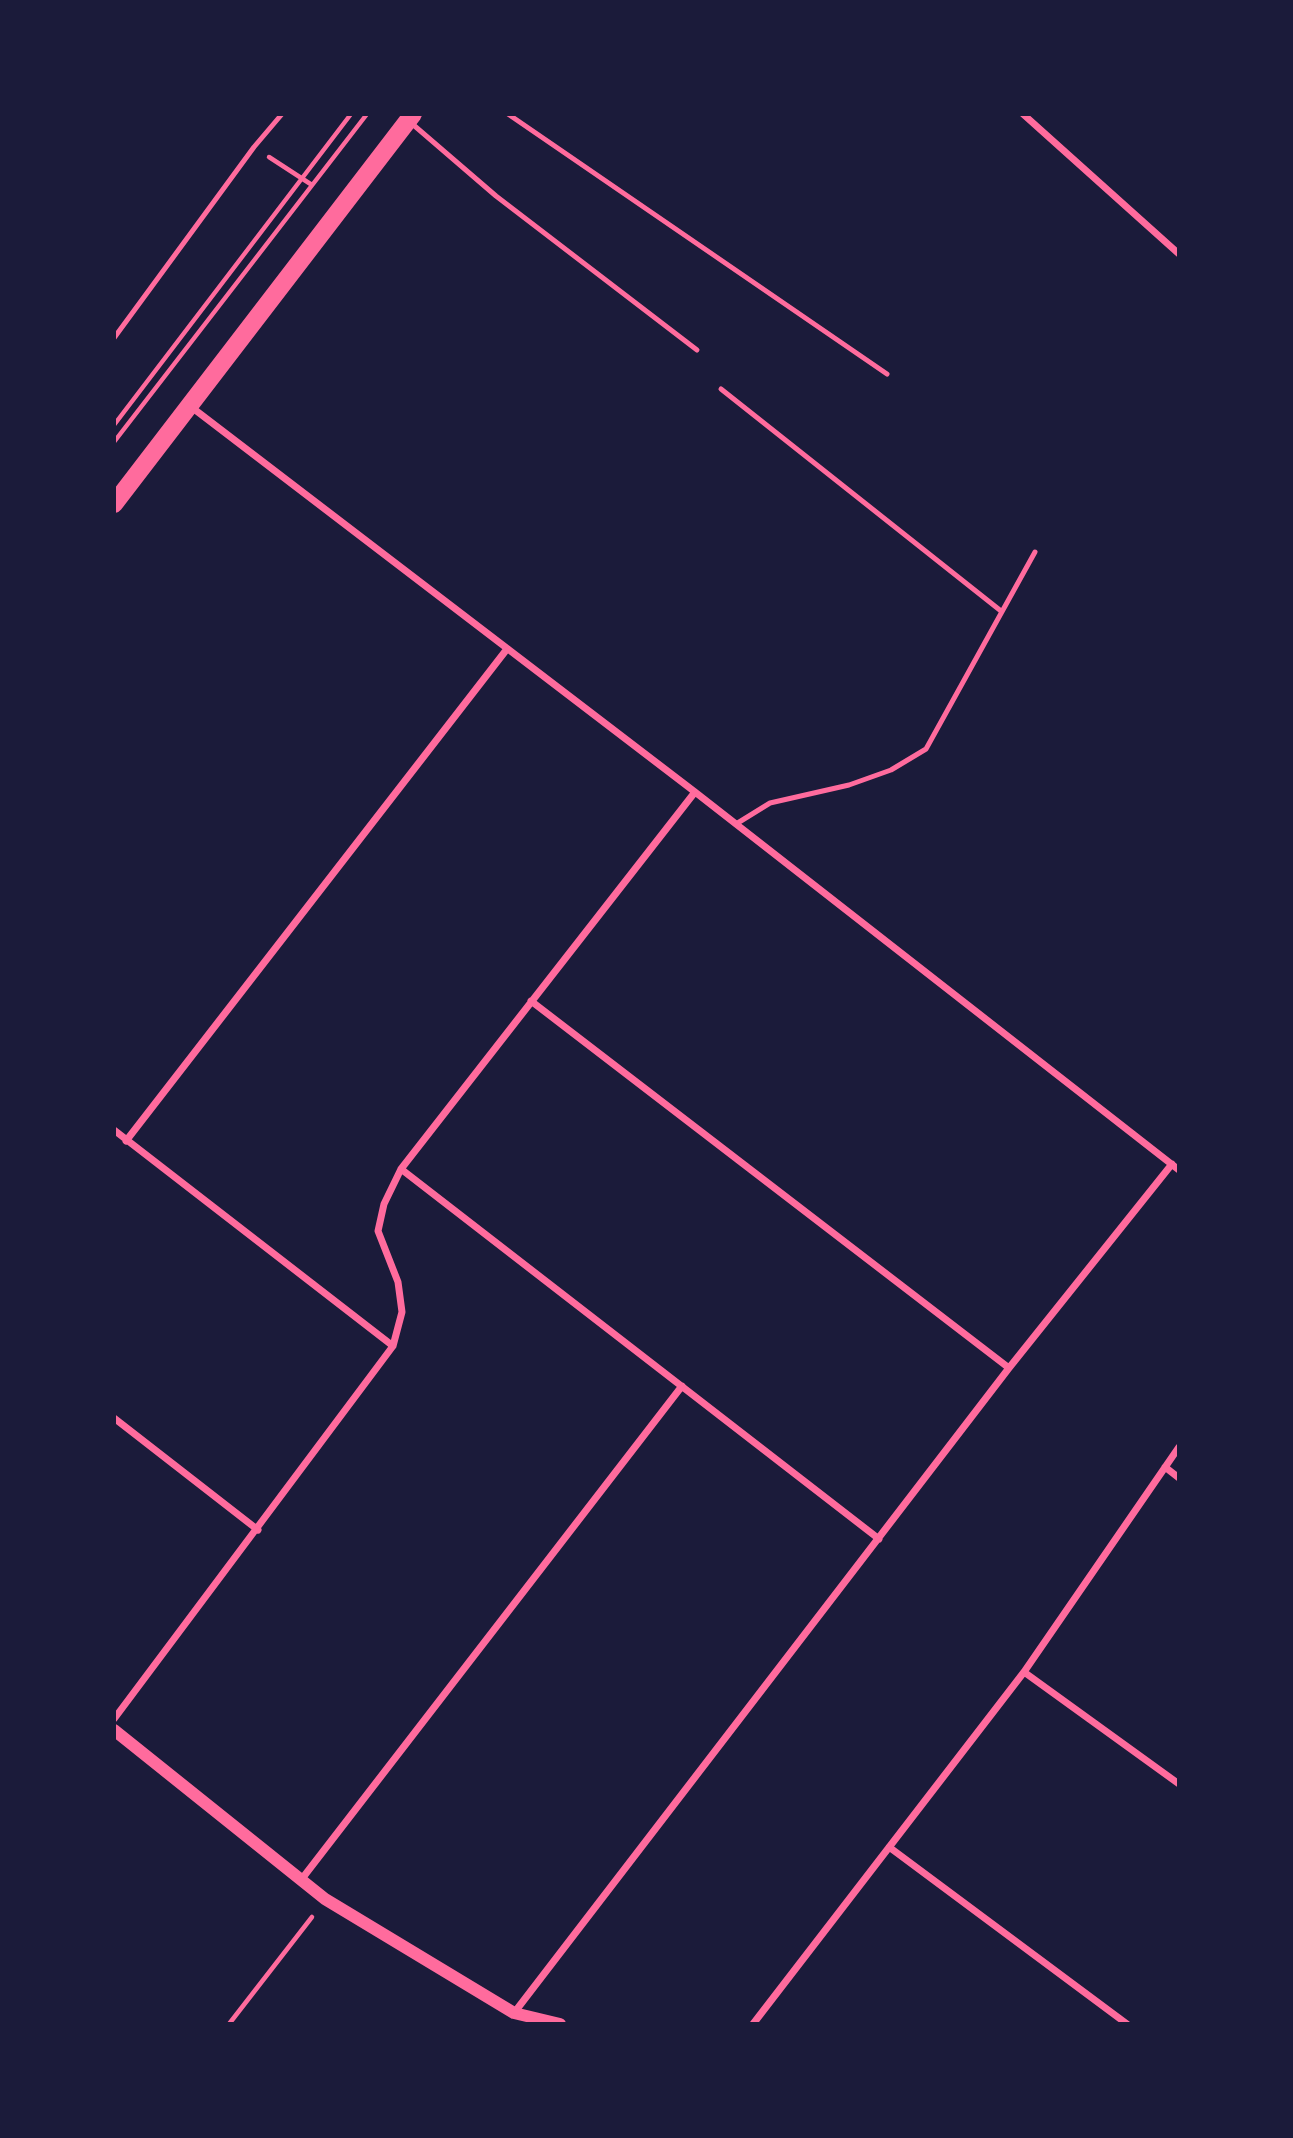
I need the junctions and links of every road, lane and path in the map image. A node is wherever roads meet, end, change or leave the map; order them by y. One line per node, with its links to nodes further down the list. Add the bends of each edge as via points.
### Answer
1 (282, 114): 7 (lane)
2 (351, 114): 8 (path)
3 (367, 114): 9 (path)
4 (508, 114): 13 (lane)
5 (1023, 114): 10 (street)
6 (410, 117): 12 (lane, via 496,196); 15 (main road)
7 (254, 147): 8 (path); 11 (lane)
8 (302, 178): 9 (path); 16 (path)
9 (312, 185): 17 (path)
10 (1179, 254)
11 (114, 338)
12 (697, 350)
13 (887, 374)
14 (721, 389): 20 (lane)
15 (190, 405): 18 (main road); 21 (street)
16 (114, 425)
17 (114, 442)
18 (114, 504)
19 (1035, 552): 20 (lane)
20 (1001, 611): 23 (lane, via 926,749 891,771 770,803)
21 (507, 649): 22 (street); 26 (street)
22 (695, 792): 23 (street); 24 (street)
23 (736, 824): 27 (street)
24 (531, 1001): 28 (street); 31 (street)
25 (114, 1130): 26 (street)
26 (126, 1141): 30 (street)
27 (1172, 1164): 29 (street); 31 (street)
28 (401, 1169): 30 (street, via 384,1204 378,1231 398,1282 402,1312); 32 (street)
29 (1179, 1170)
30 (393, 1346): 37 (street)
31 (1009, 1368): 38 (street)
32 (682, 1387): 38 (street); 44 (street)
33 (114, 1418): 37 (street)
34 (1179, 1447): 35 (street)
35 (1165, 1467): 36 (street); 39 (street)
36 (1179, 1479)
37 (258, 1530): 40 (street)
38 (879, 1539): 46 (street)
39 (1024, 1672): 42 (street); 43 (street)
40 (114, 1719)
41 (114, 1730): 44 (street)
42 (1179, 1784)
43 (889, 1847): 49 (street); 50 (street)
44 (301, 1880): 45 (street)
45 (325, 1899): 46 (street); 47 (path)
46 (514, 2013): 48 (street)
47 (229, 2024)
48 (560, 2024)
49 (753, 2024)
50 (1127, 2024)

